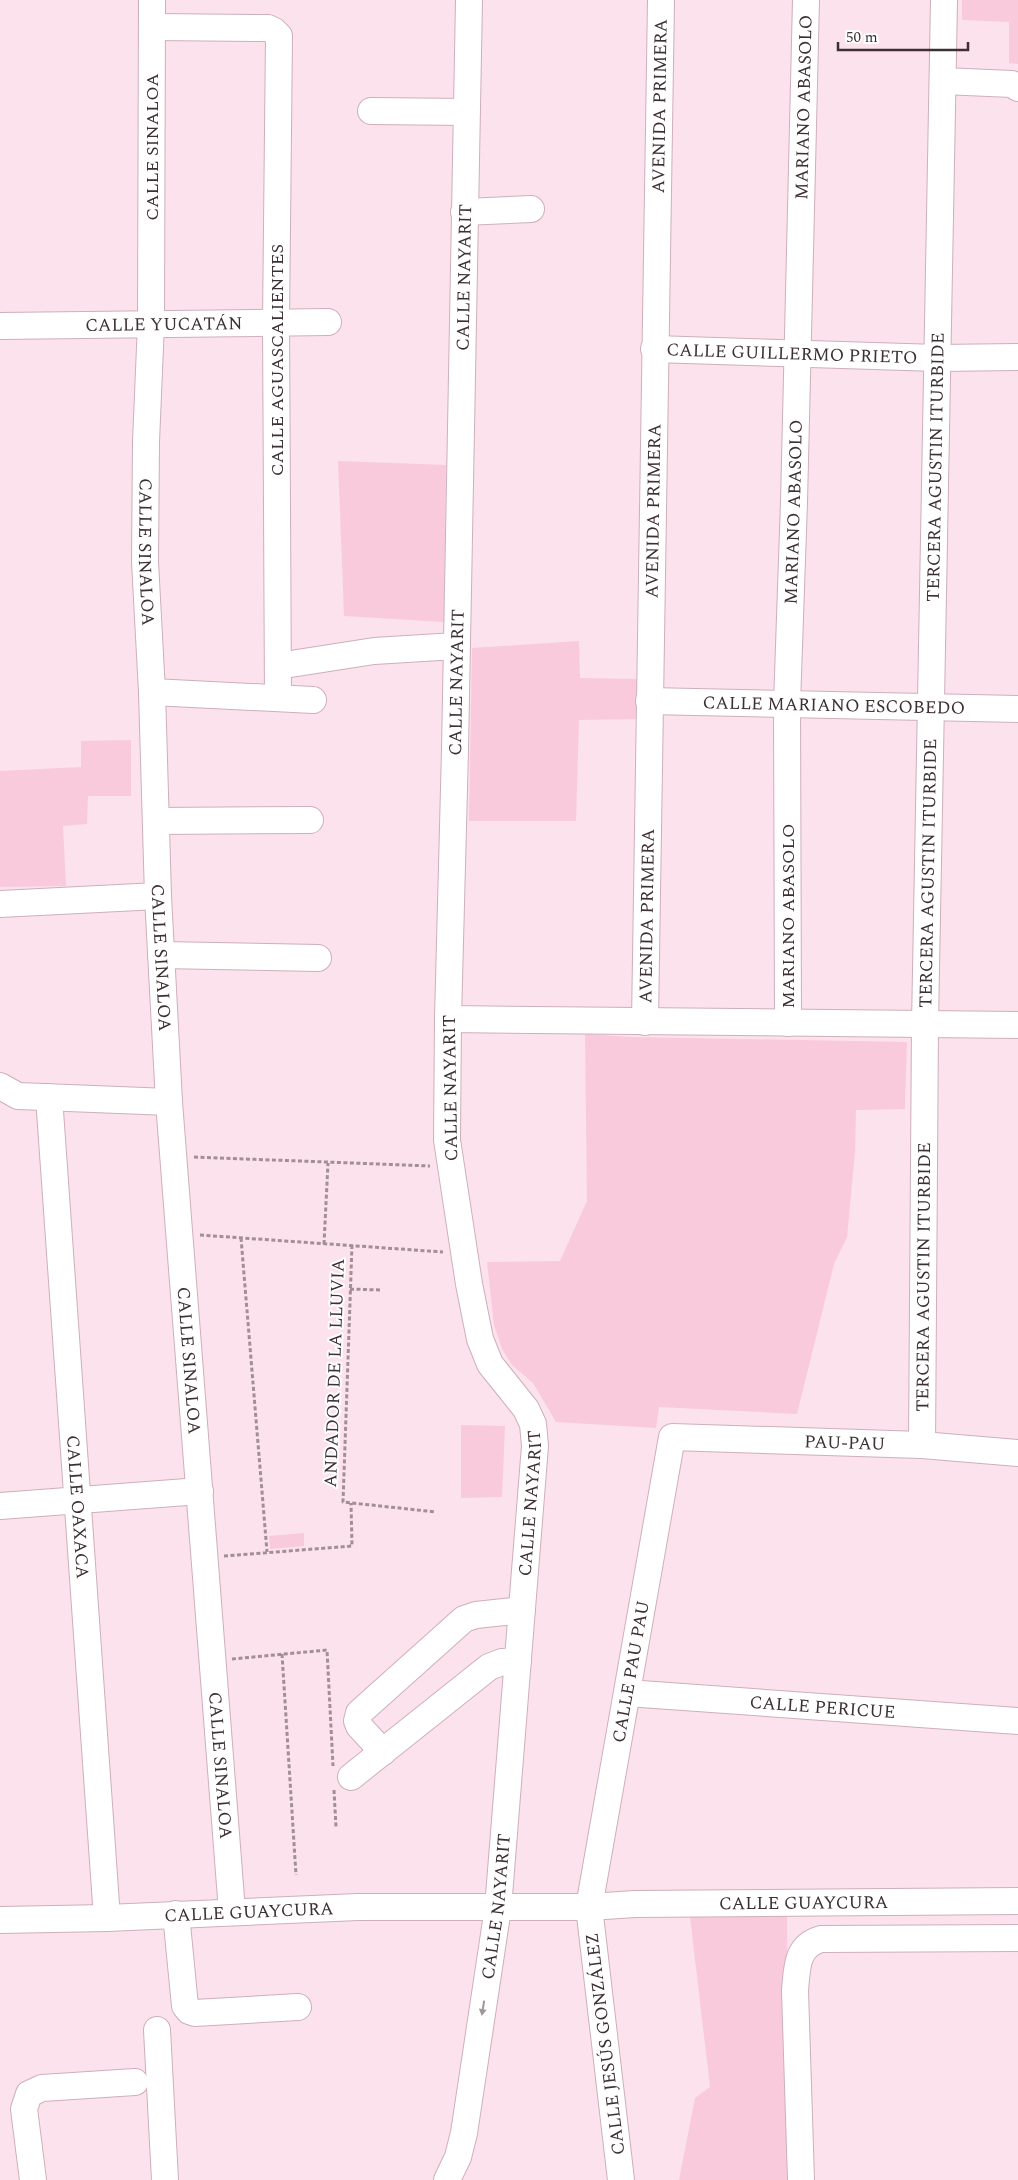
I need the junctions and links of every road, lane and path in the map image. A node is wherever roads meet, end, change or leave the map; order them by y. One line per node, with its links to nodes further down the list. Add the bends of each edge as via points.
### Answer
1 (152, 0): 6 (street, CALLE SINALOA)
2 (468, 0): 10 (street, CALLE NAYARIT)
3 (661, 0): 17 (street, AVENIDA PRIMERA)
4 (806, 0): 18 (street, MARIANO ABASOLO)
5 (944, 0): 7 (street, TERCERA AGUSTIN ITURBIDE)
6 (152, 28): 13 (street, CALLE AGUASCALIENTES, via 268,28 278,36); 15 (street, CALLE SINALOA)
7 (943, 82): 8 (street, via 1012,84); 20 (street, TERCERA AGUSTIN ITURBIDE)
8 (1018, 88)
9 (370, 111): 10 (street)
10 (466, 112): 12 (street, CALLE NAYARIT)
11 (530, 209): 12 (street)
12 (464, 212): 21 (street, CALLE NAYARIT)
13 (276, 322): 14 (street, CALLE YUCATÁN); 15 (street, CALLE YUCATÁN); 22 (street, CALLE AGUASCALIENTES)
14 (328, 322)
15 (151, 323): 16 (street, CALLE YUCATÁN); 23 (street, CALLE SINALOA, via 145,562)
16 (0, 326)
17 (654, 349): 18 (street, CALLE GUILLERMO PRIETO); 26 (street, AVENIDA PRIMERA)
18 (798, 354): 20 (street, CALLE GUILLERMO PRIETO); 27 (street, MARIANO ABASOLO)
19 (1018, 357): 20 (street, CALLE GUILLERMO PRIETO)
20 (938, 358): 28 (street, TERCERA AGUSTIN ITURBIDE)
21 (456, 646): 22 (street, via 374,651); 36 (street, CALLE NAYARIT)
22 (278, 666): 24 (street, CALLE AGUASCALIENTES)
23 (152, 692): 24 (street); 31 (street, CALLE SINALOA)
24 (278, 697): 25 (street)
25 (313, 700)
26 (649, 701): 27 (street, CALLE MARIANO ESCOBEDO); 37 (street, AVENIDA PRIMERA)
27 (787, 704): 28 (street, CALLE MARIANO ESCOBEDO); 38 (street, MARIANO ABASOLO)
28 (931, 707): 29 (street, CALLE MARIANO ESCOBEDO); 39 (street, TERCERA AGUSTIN ITURBIDE)
29 (1018, 709)
30 (310, 820): 31 (street)
31 (156, 821): 32 (street, CALLE SINALOA)
32 (158, 896): 33 (street); 34 (street, CALLE SINALOA)
33 (0, 904)
34 (161, 955): 35 (street); 43 (street, CALLE SINALOA)
35 (318, 958)
36 (448, 1019): 37 (street); 51 (street, CALLE NAYARIT, via 447,1140)
37 (645, 1022): 38 (street)
38 (788, 1023): 39 (street)
39 (925, 1024): 40 (street); 55 (street, TERCERA AGUSTIN ITURBIDE)
40 (1018, 1025)
41 (0, 1086): 42 (street, via 18,1096)
42 (49, 1097): 43 (street); 58 (street, CALLE OAXACA)
43 (169, 1102): 47 (street, CALLE SINALOA)
44 (193, 1157): 45 (path)
45 (328, 1163): 46 (path); 49 (path, ANDADOR DE LA LLUVIA)
46 (434, 1166)
47 (181, 1234): 48 (path); 57 (street, CALLE SINALOA)
48 (241, 1238): 49 (path); 62 (path)
49 (324, 1244): 50 (path)
50 (352, 1245): 51 (path); 52 (path, ANDADOR DE LA LLUVIA)
51 (464, 1254): 64 (street, CALLE NAYARIT, via 480,1339 490,1364 526,1409 533,1424 535,1446)
52 (350, 1289): 53 (path); 59 (path, ANDADOR DE LA LLUVIA, via 343,1502)
53 (380, 1290)
54 (672, 1436): 55 (street, PAU-PAU); 68 (street, CALLE PAU PAU)
55 (922, 1445): 56 (street, PAU-PAU)
56 (1018, 1452)
57 (200, 1491): 58 (street); 66 (street, CALLE SINALOA)
58 (77, 1500): 60 (street); 79 (street, CALLE OAXACA)
59 (351, 1503): 61 (path); 62 (path, via 352,1546)
60 (0, 1506)
61 (436, 1512)
62 (267, 1552): 63 (path)
63 (222, 1556)
64 (522, 1610): 67 (street, CALLE NAYARIT); 70 (street, via 464,1619 359,1713 356,1721)
65 (282, 1654): 66 (path); 71 (path, via 327,1650); 73 (path)
66 (214, 1661): 77 (street, CALLE SINALOA)
67 (518, 1661): 70 (street, via 489,1667); 76 (street, CALLE NAYARIT)
68 (626, 1693): 69 (street, CALLE PERICUE); 75 (street, CALLE PAU PAU)
69 (1018, 1721)
70 (382, 1752): 71 (street)
71 (339, 1777): 72 (path)
72 (336, 1827)
73 (296, 1875)
74 (1018, 1901): 75 (street, CALLE GUAYCURA)
75 (589, 1907): 76 (street, CALLE GUAYCURA); 85 (street, CALLE JESÚS GONZÁLEZ)
76 (498, 1908): 77 (street, CALLE GUAYCURA, via 358,1907); 88 (street, CALLE NAYARIT, one-way to 88, via 464,2134)
77 (232, 1911): 78 (street, CALLE GUAYCURA)
78 (176, 1914): 79 (street, CALLE GUAYCURA); 82 (street, via 185,2006 189,2012)
79 (107, 1918): 80 (street, CALLE GUAYCURA)
80 (0, 1920)
81 (1018, 1938): 91 (street, via 821,1939 810,1942 803,1949 795,1991)
82 (298, 2006)
83 (157, 2030): 87 (street)
84 (135, 2082): 86 (street, via 42,2088 29,2094 24,2109)
85 (618, 2150): 89 (street); 90 (street, CALLE JESÚS GONZÁLEZ)
86 (34, 2180)
87 (165, 2180)
88 (447, 2180)
89 (613, 2180)
90 (621, 2180)
91 (800, 2180)

